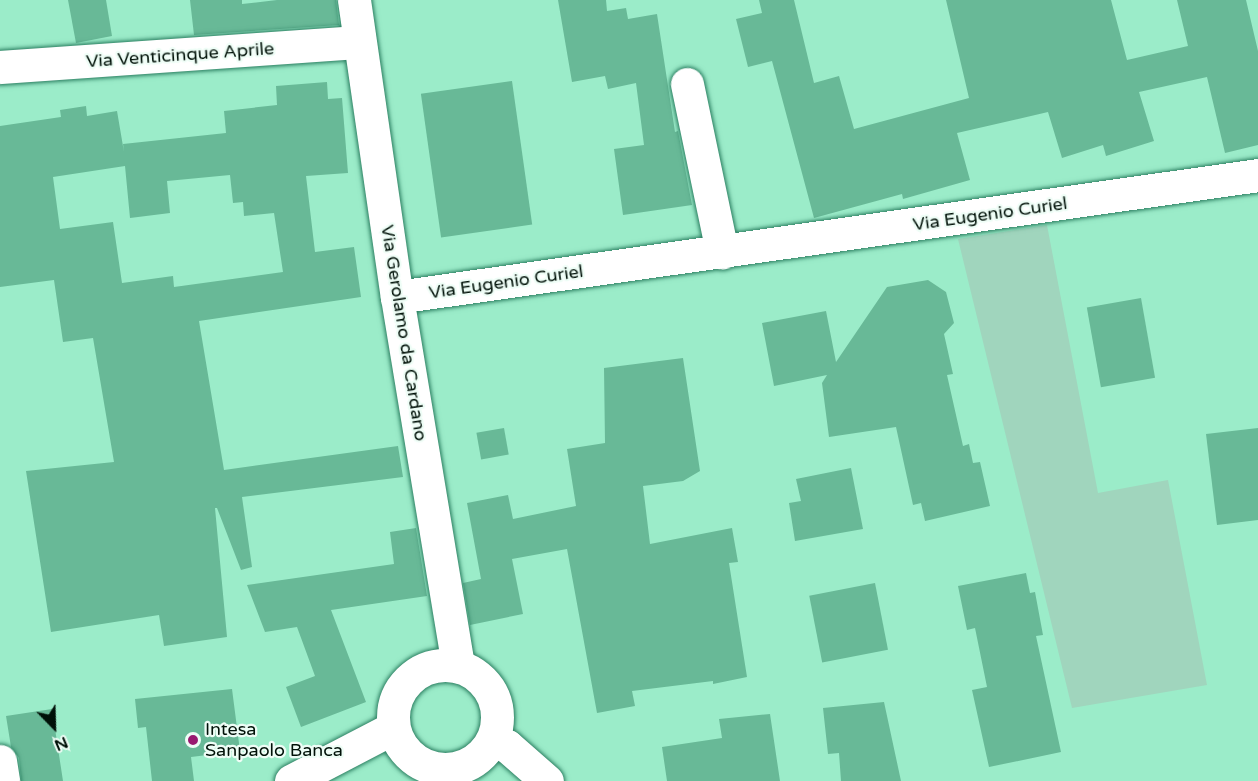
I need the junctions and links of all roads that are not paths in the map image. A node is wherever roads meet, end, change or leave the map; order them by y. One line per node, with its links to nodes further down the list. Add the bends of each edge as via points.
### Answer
1 (354, 0): 2 (street, Via Gerolamo da Cardano)
2 (359, 42): 3 (street, Via Venticinque Aprile); 7 (street, Via Gerolamo da Cardano)
3 (0, 68)
4 (687, 84): 6 (street)
5 (1258, 175): 6 (street, Via Eugenio Curiel)
6 (722, 252): 7 (street, Via Eugenio Curiel)
7 (397, 297): 8 (street, Via Gerolamo da Cardano)
8 (458, 666): 9 (street, via 423,669 409,679 398,693); 10 (street, via 484,681 492,694 497,709)
9 (393, 728): 12 (street, via 399,742 421,764); 14 (street)
10 (493, 739): 12 (street, via 483,754); 15 (street, via 507,746)
11 (0, 761): 13 (street)
12 (451, 775)
13 (3, 781)
14 (291, 781)
15 (547, 781)

